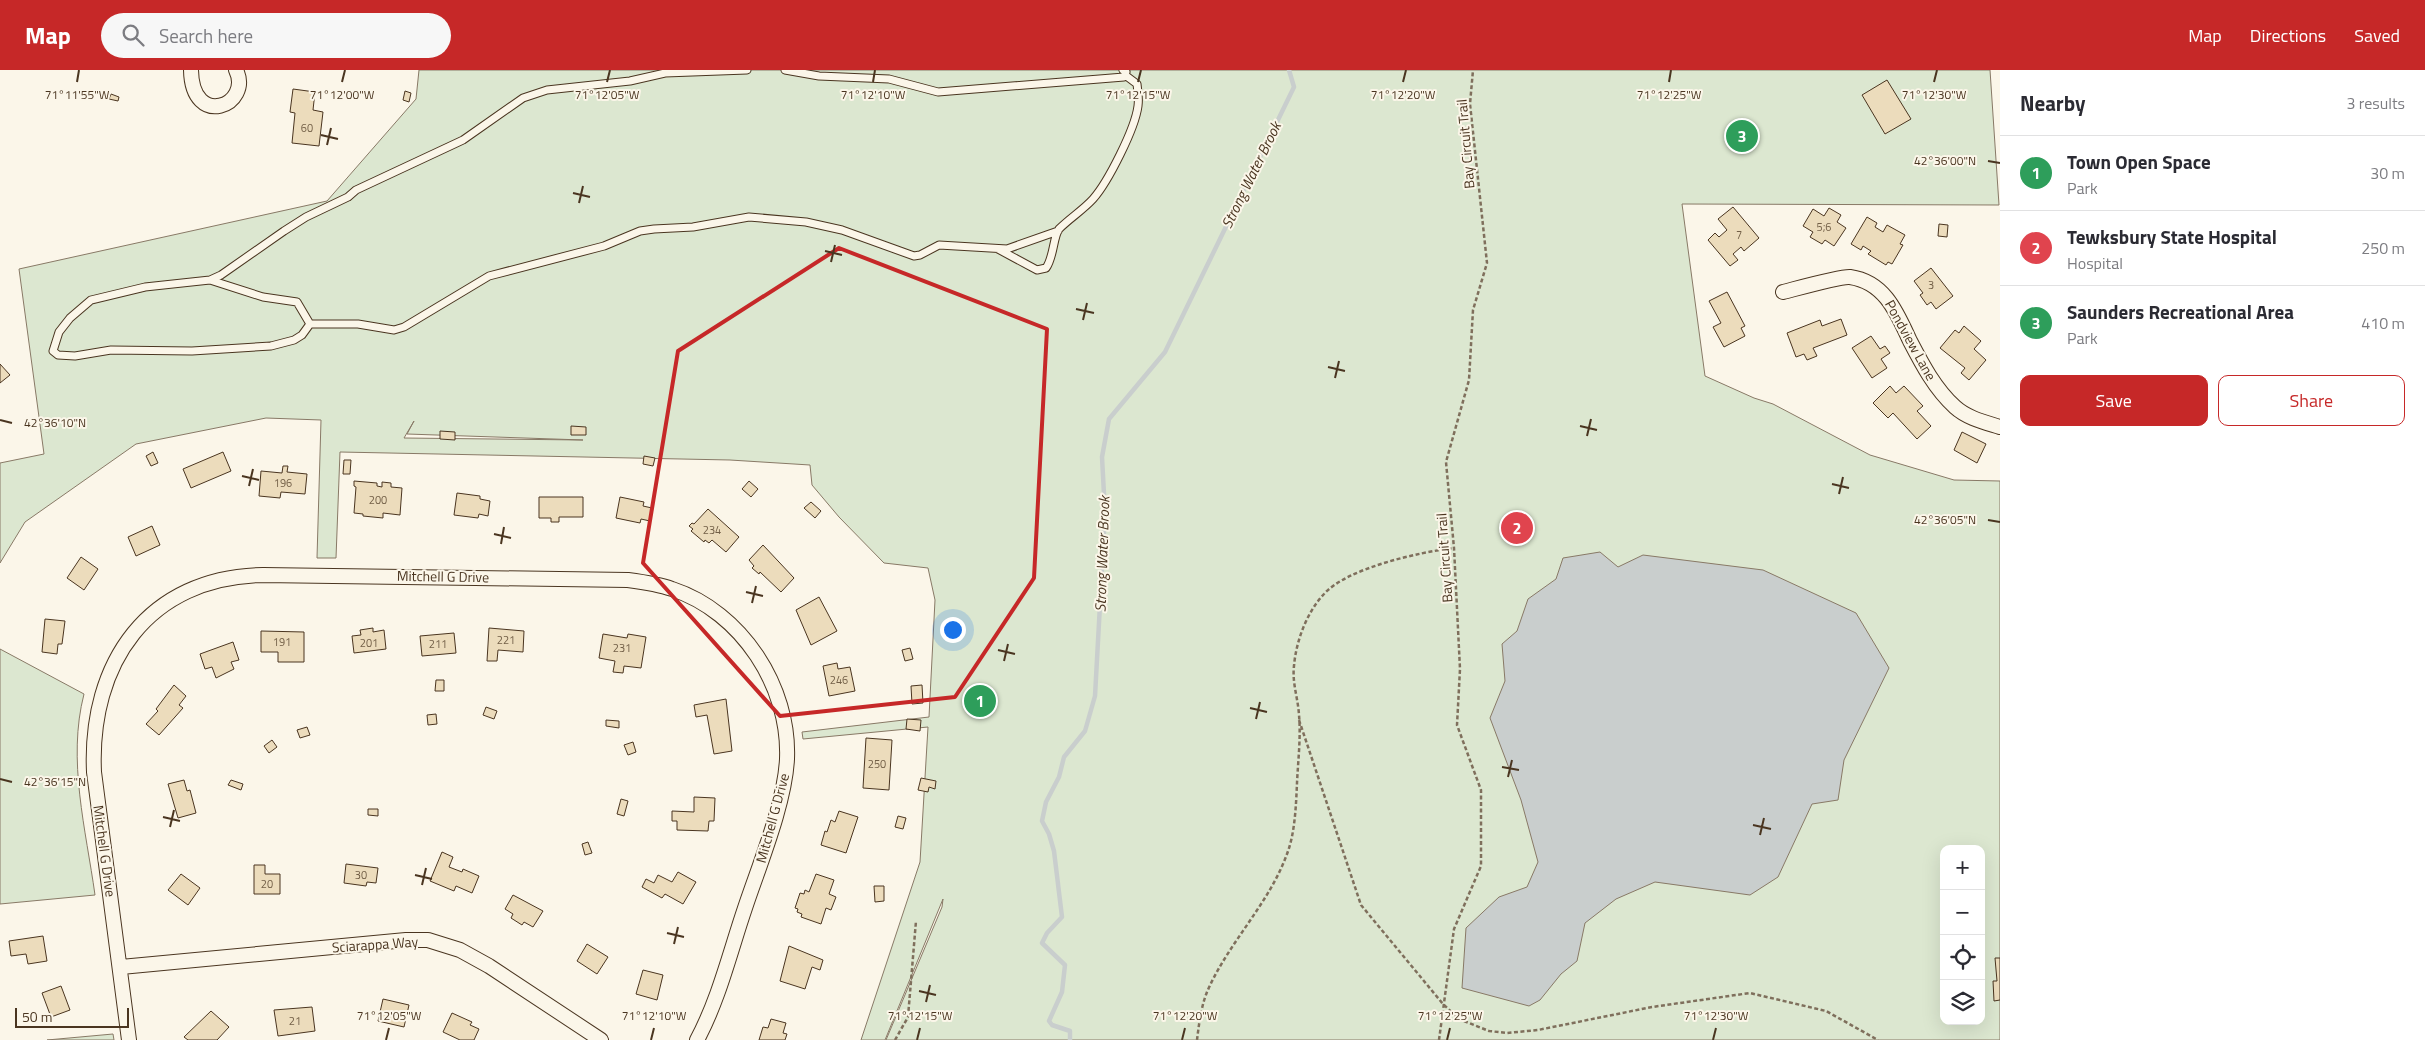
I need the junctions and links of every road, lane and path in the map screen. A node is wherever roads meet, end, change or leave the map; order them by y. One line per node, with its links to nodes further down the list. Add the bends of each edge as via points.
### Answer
1 (191, 70): 2 (street, via 193,91 198,98 204,103 220,106 228,104 238,91 240,83)
2 (236, 70)
3 (746, 70): 9 (lane, via 665,73 630,82 535,93 450,147 306,217)
4 (785, 70): 6 (lane, via 889,79 938,92)
5 (1472, 70): 13 (path, Bay Circuit Trail, via 1470,104 1487,263 1473,310 1469,380 1446,462)
6 (1124, 73): 7 (lane, via 1137,84 1138,94 1138,107 1129,133 1096,197)
7 (1058, 231): 8 (lane, via 1007,249); 8 (lane, via 1051,261 1042,270 1032,268)
8 (998, 249): 11 (lane, via 939,245 914,256 822,224 748,217 692,227 640,231 604,246 489,276 398,329 358,324)
9 (210, 280): 11 (lane, via 263,297 297,302); 11 (lane, via 145,287 91,300 58,332 52,351 58,355 75,356 111,350 192,351 270,346 294,340)
10 (1783, 292): 12 (street, Pondview Lane, via 1849,277 1872,285 1893,305 1939,390 1969,416)
11 (310, 324)
12 (2000, 427)
13 (1454, 548): 14 (path, via 1430,550 1374,566 1341,580 1324,592 1305,624 1296,651 1293,682); 17 (path, Bay Circuit Trail, via 1460,669 1456,725 1481,790 1481,866 1454,929)
14 (1300, 720): 17 (path, via 1361,905); 22 (path, via 1296,803 1288,854 1274,883 1212,981 1202,1007)
15 (916, 921): 21 (path, via 908,1017)
16 (121, 967): 18 (street, Mitchell G Drive); 19 (street, Sciarappa Way, via 428,940 460,950 489,966); 20 (street, Mitchell G Drive, via 94,772 96,717 105,682 122,649 165,605 197,587 243,575 628,580 683,593 715,612 735,629 751,647 772,681 782,707 786,733 787,760 782,791 717,994)
17 (1443, 1004): 23 (path, Bay Circuit Trail); 24 (path, via 1459,1019 1489,1031 1506,1033 1750,993 1826,1010)
18 (129, 1040)
19 (602, 1040)
20 (697, 1040)
21 (895, 1040)
22 (1197, 1040)
23 (1439, 1040)
24 (1878, 1040)

